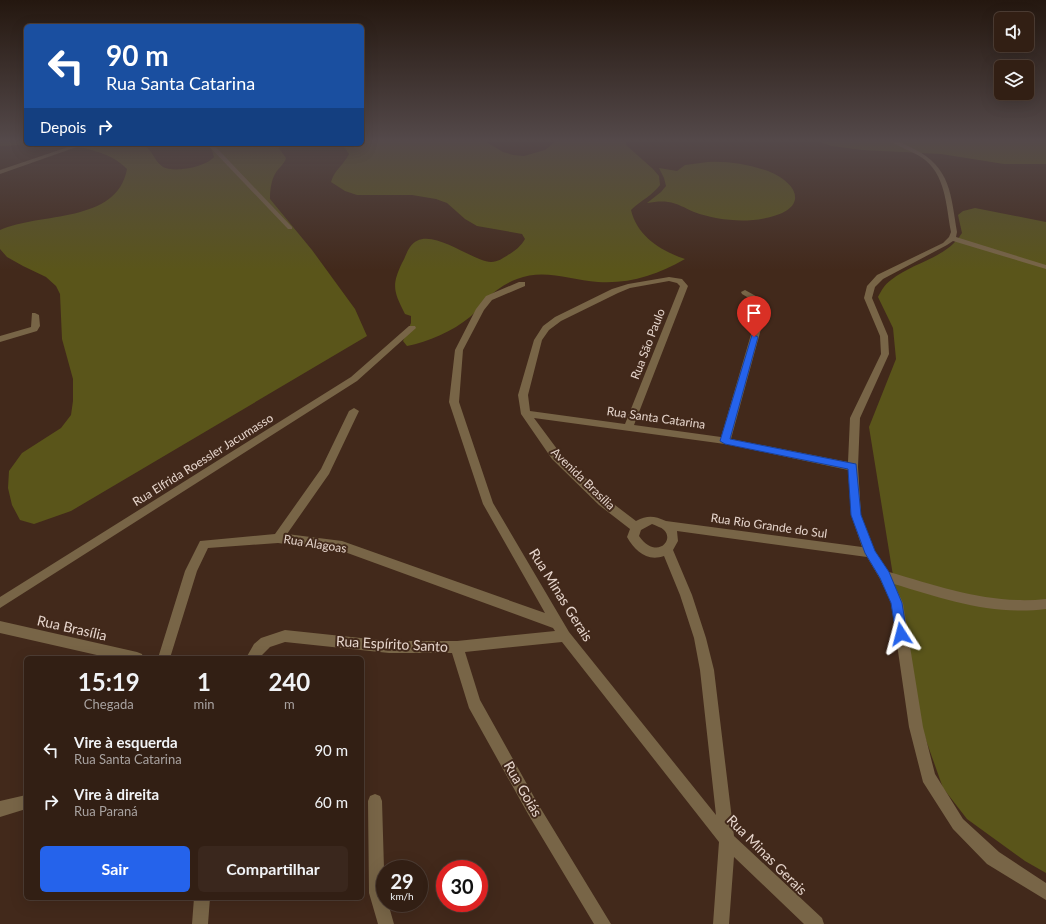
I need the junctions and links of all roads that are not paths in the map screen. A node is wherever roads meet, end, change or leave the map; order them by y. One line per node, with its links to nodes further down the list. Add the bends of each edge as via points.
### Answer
1 (247, 183): 3 (street)
2 (944, 183): 4 (street, via 954,232)
3 (290, 228)
4 (952, 238): 5 (street); 16 (street, via 921,258 880,277 871,286 868,298 884,336 885,354 855,418)
5 (1046, 267)
6 (669, 279): 13 (street, Avenida Brasília, via 615,290 558,319 546,328 538,340 523,395); 14 (street, Rua São Paulo, via 679,281 684,286)
7 (522, 284): 25 (street, Rua Minas Gerais, via 489,298 470,326 459,350 454,402 488,504)
8 (745, 292): 15 (street, via 763,307)
9 (35, 316): 11 (street, via 34,329)
10 (412, 328): 23 (street, Rua Elfrida Roessler Jacumasso, via 354,379)
11 (0, 339)
12 (354, 411): 19 (street, via 325,471)
13 (526, 414): 14 (street, Rua Santa Catarina); 18 (street, Avenida Brasília, via 556,456 603,502)
14 (629, 427): 15 (street, Rua Santa Catarina)
15 (725, 441): 16 (street, Rua Santa Catarina)
16 (853, 467): 21 (street, via 856,515)
17 (665, 525): 18 (street, via 653,520); 20 (street, via 670,530 673,541); 21 (street, Rua Rio Grande do Sul)
18 (636, 527): 20 (street, via 634,537 640,548 654,553)
19 (278, 538): 25 (street, Rua Alagoas, via 342,546); 30 (street, Rua Alagoas, via 204,544 191,571)
20 (667, 550): 35 (street, via 686,595 707,670)
21 (870, 553): 22 (street)
22 (885, 576): 24 (street, via 971,599 1032,607); 36 (street, via 896,603 916,727 928,777 958,824 993,858)
23 (0, 603)
24 (1046, 604)
25 (559, 624): 27 (street, Rua Minas Gerais)
26 (0, 627): 29 (street, Rua Brasília)
27 (565, 636): 28 (street, Rua Espírito Santo); 35 (street, Rua Minas Gerais)
28 (457, 647): 31 (street, Rua Espírito Santo, via 389,647 285,636 270,639 256,650); 40 (street, Rua Goiás, via 474,703 533,809)
29 (129, 656)
30 (165, 656)
31 (253, 656)
32 (375, 801): 39 (street, via 377,893)
33 (24, 803): 34 (street)
34 (0, 809)
35 (727, 840): 41 (street); 42 (street, Rua Minas Gerais)
36 (1046, 892)
37 (202, 900): 38 (street)
38 (200, 924)
39 (386, 924)
40 (603, 924)
41 (721, 924)
42 (816, 924)

